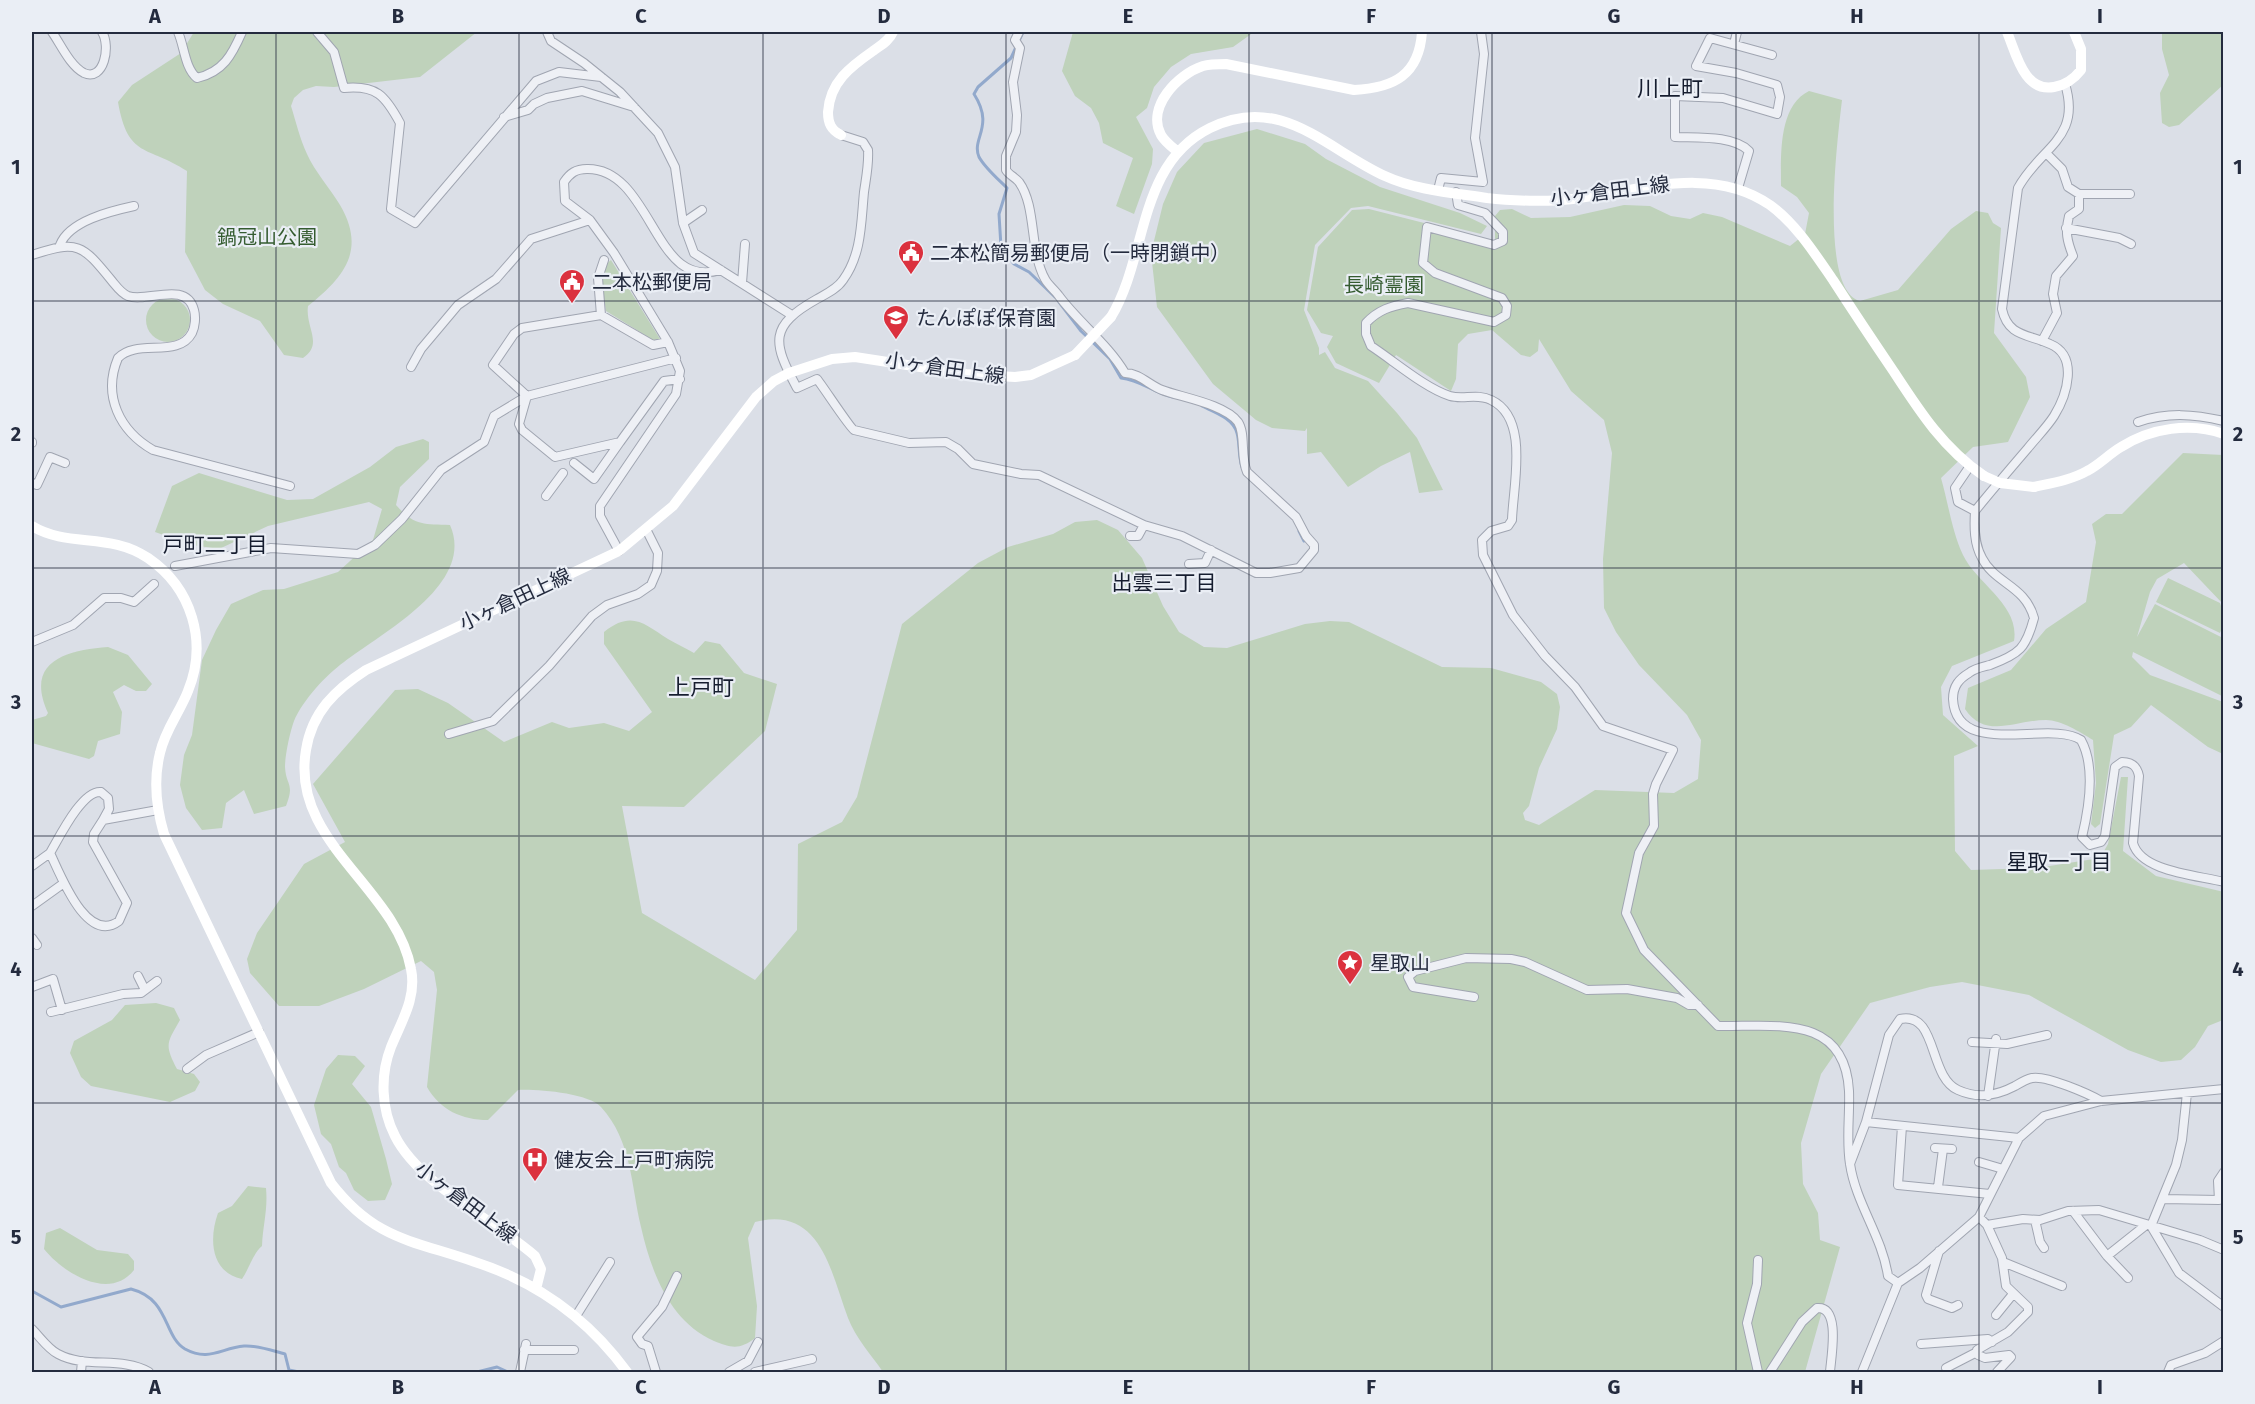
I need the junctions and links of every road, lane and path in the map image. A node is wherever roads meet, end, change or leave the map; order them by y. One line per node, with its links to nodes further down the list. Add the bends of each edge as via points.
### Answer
1 (52, 32): 2 (street, via 84,73 99,68 108,54)
2 (102, 32)
3 (178, 32): 4 (street, via 189,67 197,78 210,75 227,62)
4 (242, 32)
5 (317, 32): 19 (street, via 334,52 344,88 366,86 378,93 400,123 391,209 415,223)
6 (547, 32): 16 (street, via 551,41)
7 (893, 32): 20 (main road, via 836,83 828,118 832,129)
8 (1019, 32): 67 (street, via 1013,82 1016,132 1005,170 1023,191 1034,235 1034,252 1047,282 1125,373 1133,373 1167,392 1194,398 1237,421 1241,429 1242,462 1247,471 1296,517 1314,545 1299,568 1269,573 1251,570)
9 (1422, 32): 21 (main road, via 1419,52 1409,71 1393,84 1373,89 1353,90 1226,64 1204,66 1189,73 1168,91 1159,117 1162,135)
10 (1481, 32): 24 (street, via 1484,54 1475,138 1484,182 1441,177)
11 (1737, 32): 14 (street)
12 (2007, 32): 17 (main road, via 2032,82 2049,88)
13 (2074, 32): 17 (main road, via 2082,63 2075,77)
14 (1734, 44): 15 (street); 23 (street, via 1710,38 1696,66 1777,85 1777,114 1723,98 1675,96 1673,119 1675,137 1720,140 1749,151)
15 (1772, 55)
16 (601, 77): 18 (street); 19 (street, via 559,72 542,77 527,88)
17 (2065, 84): 22 (street, via 2069,120)
18 (634, 107): 19 (street, via 582,91 538,101 528,110); 33 (street, via 658,134 675,167)
19 (504, 117)
20 (841, 135): 42 (street, via 863,142 868,150 859,245 840,284)
21 (1178, 152): 24 (main road, 小ヶ倉田上線, via 1196,136 1226,122 1257,117 1275,119 1313,133 1385,176); 48 (main road, 小ヶ倉田上線, bridge, via 1166,166 1153,194 1124,294 1111,317 1075,355 1031,375 1015,377 966,374 855,357 832,359)
22 (2046, 153): 26 (street, via 2062,169 2068,187); 44 (street, via 2018,188 2002,309 2012,330)
23 (1738, 188): 25 (main road, 小ヶ倉田上線, via 1674,183 1569,200 1490,198); 57 (main road, 小ヶ倉田上線, via 1771,206 1810,246 1931,428)
24 (1438, 190): 25 (main road, 小ヶ倉田上線)
25 (1456, 192): 86 (street, via 1458,205 1485,213 1503,232 1503,241 1494,245 1427,227 1423,263 1435,273 1502,298 1508,306 1506,315 1494,322 1408,303 1374,314 1366,323 1366,334 1371,346 1451,397 1492,400 1511,420 1516,458 1512,520 1508,526 1485,535 1483,555 1513,615 1575,687 1595,718 1610,729 1673,750 1653,794 1654,826 1639,854 1626,914 1644,950)
26 (2079, 194): 27 (street); 31 (street, via 2079,208)
27 (2130, 194)
28 (134, 206): 37 (street, via 96,215 63,238)
29 (702, 210): 33 (street)
30 (2058, 211): 31 (street)
31 (2068, 216): 34 (street)
32 (590, 220): 40 (street, via 570,206 563,194 567,177 574,171 596,169 631,194 682,265 695,272); 45 (street); 47 (street, via 531,239 496,279 458,304)
33 (683, 223): 40 (street, via 694,253)
34 (2066, 228): 36 (street); 44 (street, via 2073,256 2056,276 2053,294 2057,313)
35 (745, 244): 41 (street)
36 (2131, 244)
37 (60, 245): 38 (street); 60 (street, via 88,253 131,297 172,294 183,297 194,310 192,332 181,344 128,350 118,358 113,390 117,412 135,440 153,450)
38 (32, 255)
39 (604, 260): 43 (street, via 598,278)
40 (721, 270): 41 (street)
41 (742, 283): 42 (street)
42 (790, 314): 48 (street, via 779,340)
43 (601, 315): 45 (street, via 653,345); 50 (street, via 522,328 513,334 493,364)
44 (2042, 341): 62 (street, via 2059,350 2068,363 2061,400 2054,417)
45 (668, 342): 46 (street)
46 (676, 358): 49 (street); 50 (street)
47 (411, 367)
48 (789, 373): 63 (street, via 797,388 817,379 839,407 849,428 909,443 946,442 973,464 1039,475); 65 (main road, 小ヶ倉田上線, via 756,397 673,506)
49 (680, 378): 54 (street, via 664,381); 68 (street, via 676,394 600,506 600,516)
50 (527, 396): 54 (street, via 519,423 522,430 555,457); 70 (street, via 494,416 484,442 441,470 402,519 367,550 358,554 271,548)
51 (2223, 421): 52 (street, via 2186,414)
52 (2138, 422)
53 (2223, 434): 57 (main road, 小ヶ倉田上線, bridge, via 2193,428 2144,434 2088,471 2034,487 2000,483)
54 (620, 442): 56 (street, via 594,479)
55 (65, 463): 59 (street, via 50,457 40,482)
56 (574, 463)
57 (1970, 466): 62 (street, via 1955,488 1959,502)
58 (562, 473): 61 (street)
59 (32, 483)
60 (290, 486)
61 (546, 496)
62 (1975, 511): 78 (street, via 1974,528 1982,559 2024,595 2034,618 2025,646 2016,655 1974,669 1955,684 1954,703 1962,721 1970,728 1996,735 2064,733 2081,740 2089,759 2088,813 2082,837 2090,845 2101,842 2105,836 2115,768 2122,762 2132,764 2139,776 2135,851 2143,860 2156,865)
63 (1144, 525): 66 (street, via 1138,536); 67 (street)
64 (32, 526): 74 (main road, via 61,538 126,545 162,568 191,611 196,630 195,666 188,693 160,751 155,782)
65 (646, 531): 68 (main road, 小ヶ倉田上線); 73 (street, via 658,553 656,577 651,585 592,616 549,666 493,721)
66 (1130, 536)
67 (1211, 550): 69 (street, via 1205,563)
68 (619, 551): 125 (main road, 小ヶ倉田上線, via 366,670 321,709 309,734 303,768 317,820 393,921 412,971 409,1005 391,1048 383,1081 394,1135 423,1173 536,1256 541,1269)
69 (1189, 564)
70 (175, 566)
71 (154, 584): 72 (street, via 134,602 104,598 73,625)
72 (32, 642)
73 (448, 734)
74 (158, 810): 75 (street); 89 (main road, via 164,834)
75 (103, 820): 76 (street, via 109,809 108,798 101,792 92,793); 79 (street, via 93,842 126,899 123,916 109,927 93,924)
76 (50, 854): 77 (street); 79 (street)
77 (32, 866)
78 (2223, 882)
79 (64, 883): 80 (street)
80 (32, 906)
81 (138, 976): 84 (street)
82 (157, 981): 84 (street)
83 (32, 987): 87 (street, via 53,979)
84 (145, 990): 87 (street)
85 (1474, 997): 86 (street, via 1413,987 1408,976 1466,958 1498,958 1525,962 1587,990 1627,989)
86 (1698, 1005): 103 (street, via 1718,1026 1782,1025 1828,1040 1842,1059 1849,1089)
87 (62, 1010): 88 (street)
88 (51, 1012)
89 (259, 1032): 93 (street, via 206,1055); 125 (main road, via 331,1183 358,1214 389,1234 477,1262)
90 (2047, 1035): 92 (street)
91 (1972, 1042): 92 (street)
92 (1996, 1042): 96 (street)
93 (187, 1069)
94 (2223, 1089): 95 (street)
95 (2187, 1093): 97 (street); 108 (street, via 2182,1140)
96 (1988, 1096): 97 (street, via 2032,1078); 98 (street, via 1961,1091 1946,1082 1923,1026 1913,1018 1900,1018 1889,1035)
97 (2101, 1101): 100 (street, via 2049,1113)
98 (1866, 1122): 99 (street); 103 (street)
99 (1902, 1126): 100 (street); 106 (street, via 1898,1185)
100 (2019, 1138): 104 (street)
101 (1952, 1149): 106 (street, via 1939,1148)
102 (1979, 1162): 104 (street)
103 (1850, 1165): 123 (street, via 1863,1207 1876,1231 1888,1276)
104 (2003, 1169): 107 (street)
105 (2223, 1172): 108 (street, via 2218,1181 2219,1200)
106 (1938, 1188): 107 (street)
107 (1990, 1194): 110 (street)
108 (2163, 1199): 113 (street)
109 (2073, 1211): 111 (street); 113 (street, via 2099,1210); 117 (street)
110 (1979, 1217): 112 (street); 116 (street)
111 (2035, 1220): 112 (street); 114 (street)
112 (1987, 1225): 120 (street)
113 (2149, 1225): 115 (street); 117 (street); 128 (street, via 2179,1273)
114 (2044, 1248)
115 (2223, 1250)
116 (1939, 1251): 123 (street); 127 (street, via 1926,1295 1952,1308)
117 (2107, 1256): 122 (street)
118 (1758, 1260): 149 (street, via 1757,1284 1747,1323)
119 (610, 1262): 130 (street)
120 (2003, 1262): 124 (street); 126 (street, via 2004,1279)
121 (677, 1276): 146 (street, via 662,1307 637,1337 648,1346)
122 (2128, 1278)
123 (1898, 1283): 152 (street)
124 (2062, 1286)
125 (536, 1289): 130 (main road)
126 (2013, 1294): 129 (street); 134 (street, via 2028,1307 2028,1312)
127 (1958, 1305)
128 (2223, 1307)
129 (1996, 1315)
130 (576, 1316): 145 (main road)
131 (32, 1329): 139 (street, via 53,1351)
132 (2223, 1341): 154 (street, via 2205,1353 2171,1365)
133 (758, 1342): 140 (street)
134 (1992, 1342): 135 (street, via 1988,1339); 137 (street)
135 (1921, 1344)
136 (574, 1350): 144 (street, via 525,1347)
137 (1977, 1352): 141 (street); 153 (street, via 1985,1358 2011,1357)
138 (812, 1359): 148 (street)
139 (82, 1361): 142 (street); 143 (street, via 134,1366)
140 (748, 1361): 147 (street); 148 (street)
141 (1946, 1368)
142 (81, 1372)
143 (149, 1372)
144 (520, 1372)
145 (627, 1372)
146 (656, 1372)
147 (729, 1372)
148 (756, 1372)
149 (1758, 1372)
150 (1770, 1372): 151 (street, via 1802,1322 1822,1307 1833,1323)
151 (1830, 1372)
152 (1862, 1372)
153 (1996, 1372)
154 (2168, 1372)

